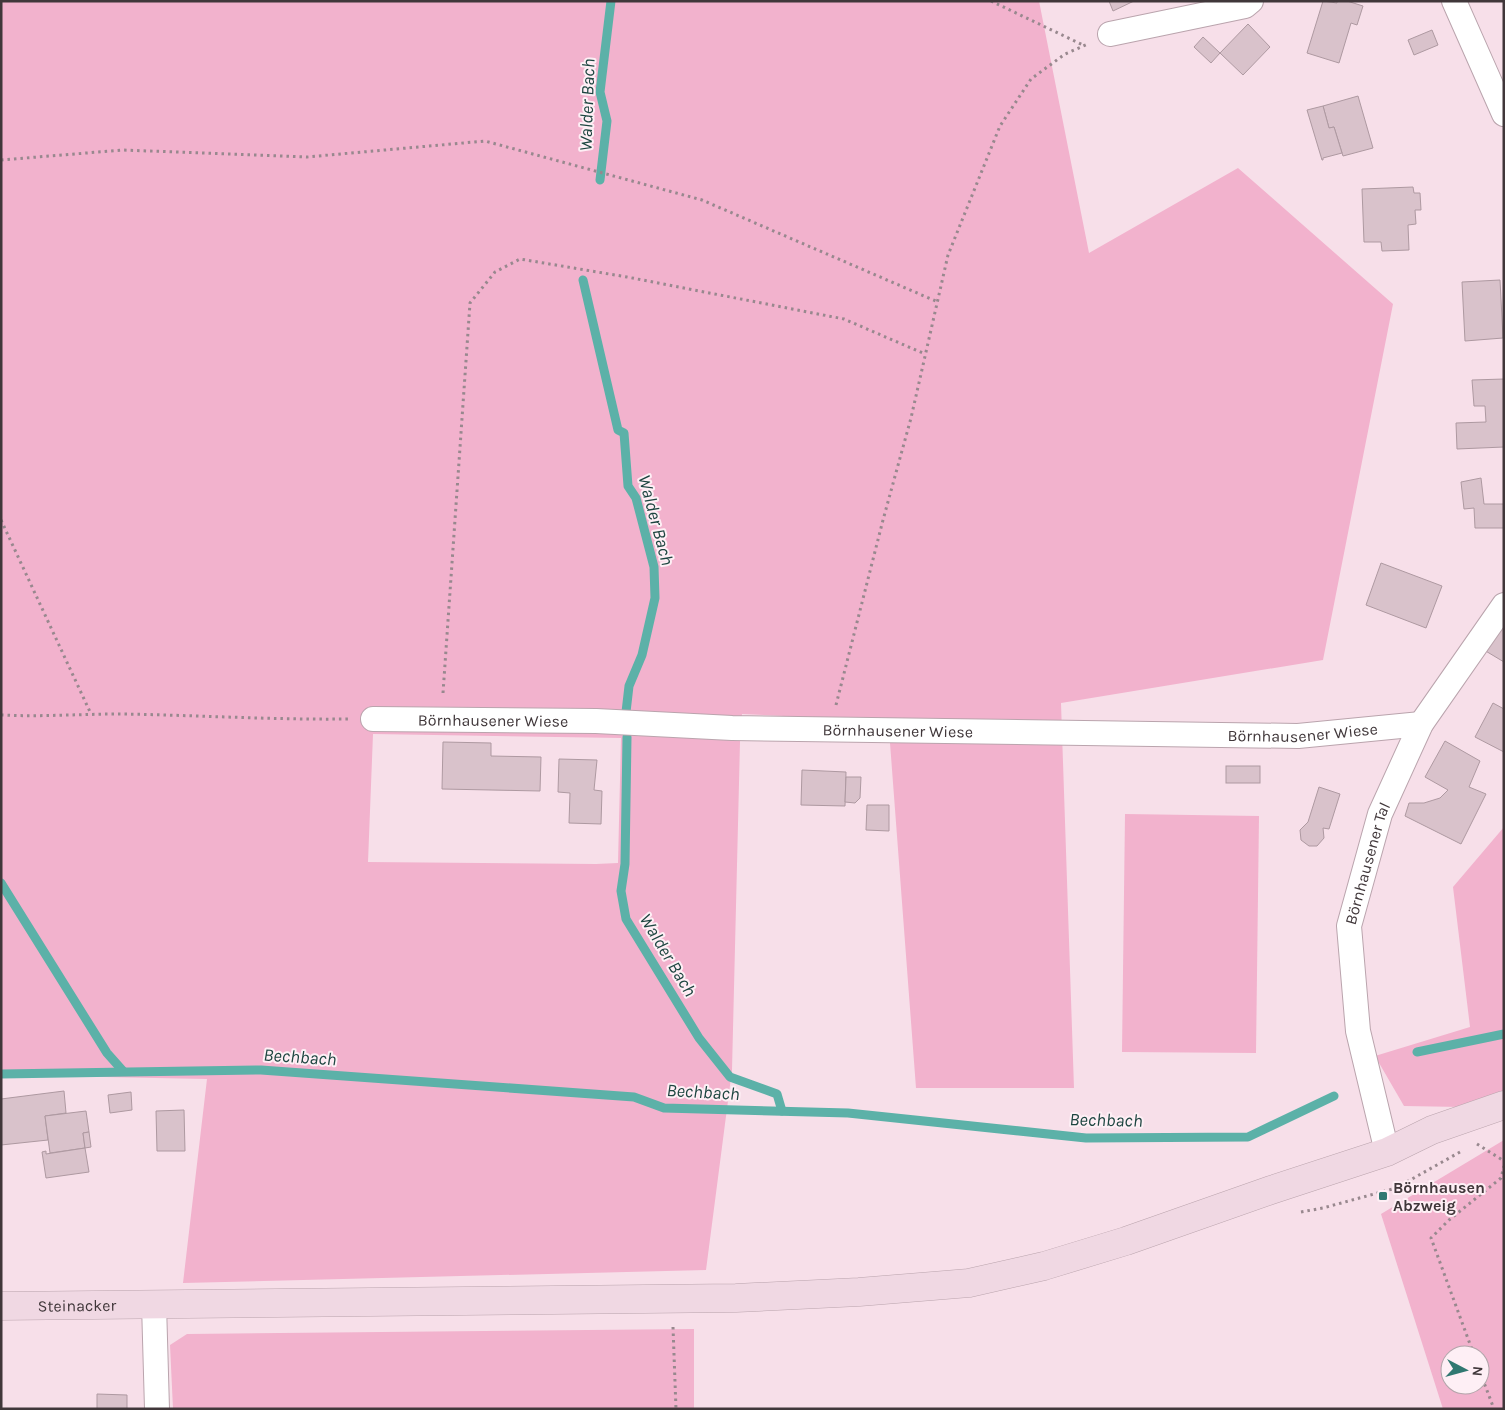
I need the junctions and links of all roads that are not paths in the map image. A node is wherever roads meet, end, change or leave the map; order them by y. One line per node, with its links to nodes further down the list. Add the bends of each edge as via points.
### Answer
1 (1251, 1): 3 (street, via 1244,6)
2 (1454, 1): 4 (street)
3 (1110, 34)
4 (1504, 114)
5 (1504, 605): 7 (street, Börnhausener Tal)
6 (373, 718): 7 (street, Börnhausener Wiese, via 596,720 732,728 1298,736)
7 (1421, 724): 9 (street, Börnhausener Tal, via 1380,814 1349,926 1358,1032)
8 (1504, 1106): 9 (main road, Steinacker, via 1432,1130)
9 (1387, 1152): 10 (main road, Steinacker, via 1044,1266 969,1283 736,1298)
10 (154, 1304): 11 (main road, Steinacker); 12 (street)
11 (1, 1306)
12 (157, 1409)

